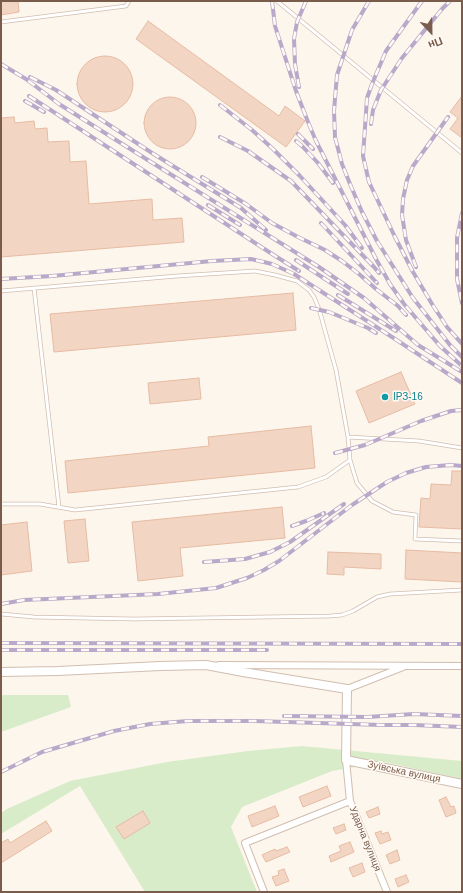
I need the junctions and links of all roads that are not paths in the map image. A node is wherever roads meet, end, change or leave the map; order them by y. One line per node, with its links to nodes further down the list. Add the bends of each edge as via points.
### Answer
1 (129, 1): 3 (lane, via 126,6)
2 (279, 2): 4 (lane)
3 (1, 22)
4 (462, 153)
5 (34, 288): 6 (lane); 7 (lane, via 255,271 297,282 309,290 320,309 336,370); 11 (lane)
6 (1, 291)
7 (348, 437): 8 (lane, via 419,441); 9 (lane)
8 (462, 448)
9 (350, 460): 11 (lane, via 326,477 298,487 75,510); 12 (lane, via 357,483 372,501 393,512 416,515 415,539)
10 (1, 504): 11 (lane, via 40,504)
11 (59, 507)
12 (462, 541)
13 (462, 590): 14 (lane, via 390,594 377,597 342,615 330,616 134,619)
14 (1, 614)
15 (206, 665): 16 (street); 18 (street); 19 (street)
16 (406, 666): 17 (street); 19 (street)
17 (462, 666)
18 (1, 672)
19 (346, 689): 20 (street)
20 (346, 760): 21 (street, Зуївська вулиця); 22 (street, Ударна вулиця)
21 (462, 784)
22 (350, 801): 23 (street, via 245,843); 24 (street, Ударна вулиця)
23 (264, 892)
24 (387, 892)

